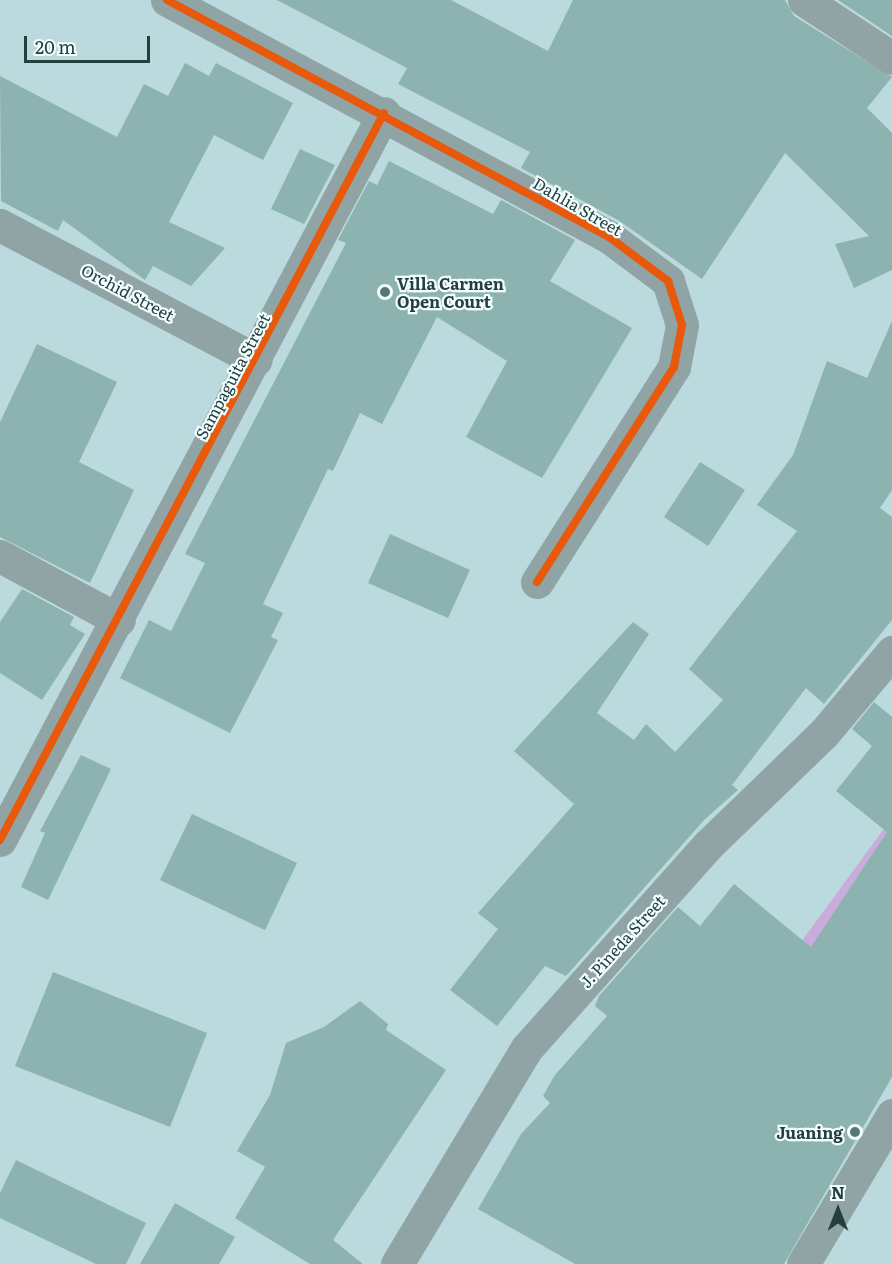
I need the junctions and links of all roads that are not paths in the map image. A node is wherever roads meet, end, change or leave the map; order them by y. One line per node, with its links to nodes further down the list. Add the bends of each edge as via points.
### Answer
1 (167, 0): 4 (street, Dahlia Street)
2 (804, 0): 3 (street)
3 (892, 58)
4 (384, 113): 6 (street, Sampaguita Street); 8 (street, Dahlia Street, via 609,237 669,281 682,325 674,367)
5 (0, 225): 6 (street, Orchid Street)
6 (256, 360): 9 (street, Sampaguita Street)
7 (0, 556): 9 (street)
8 (537, 582)
9 (119, 620): 11 (street, Sampaguita Street)
10 (892, 652): 13 (street, J. Pineda Street, via 824,733 708,845 526,1048)
11 (3, 826)
12 (892, 1114): 14 (street)
13 (397, 1264)
14 (803, 1264)

